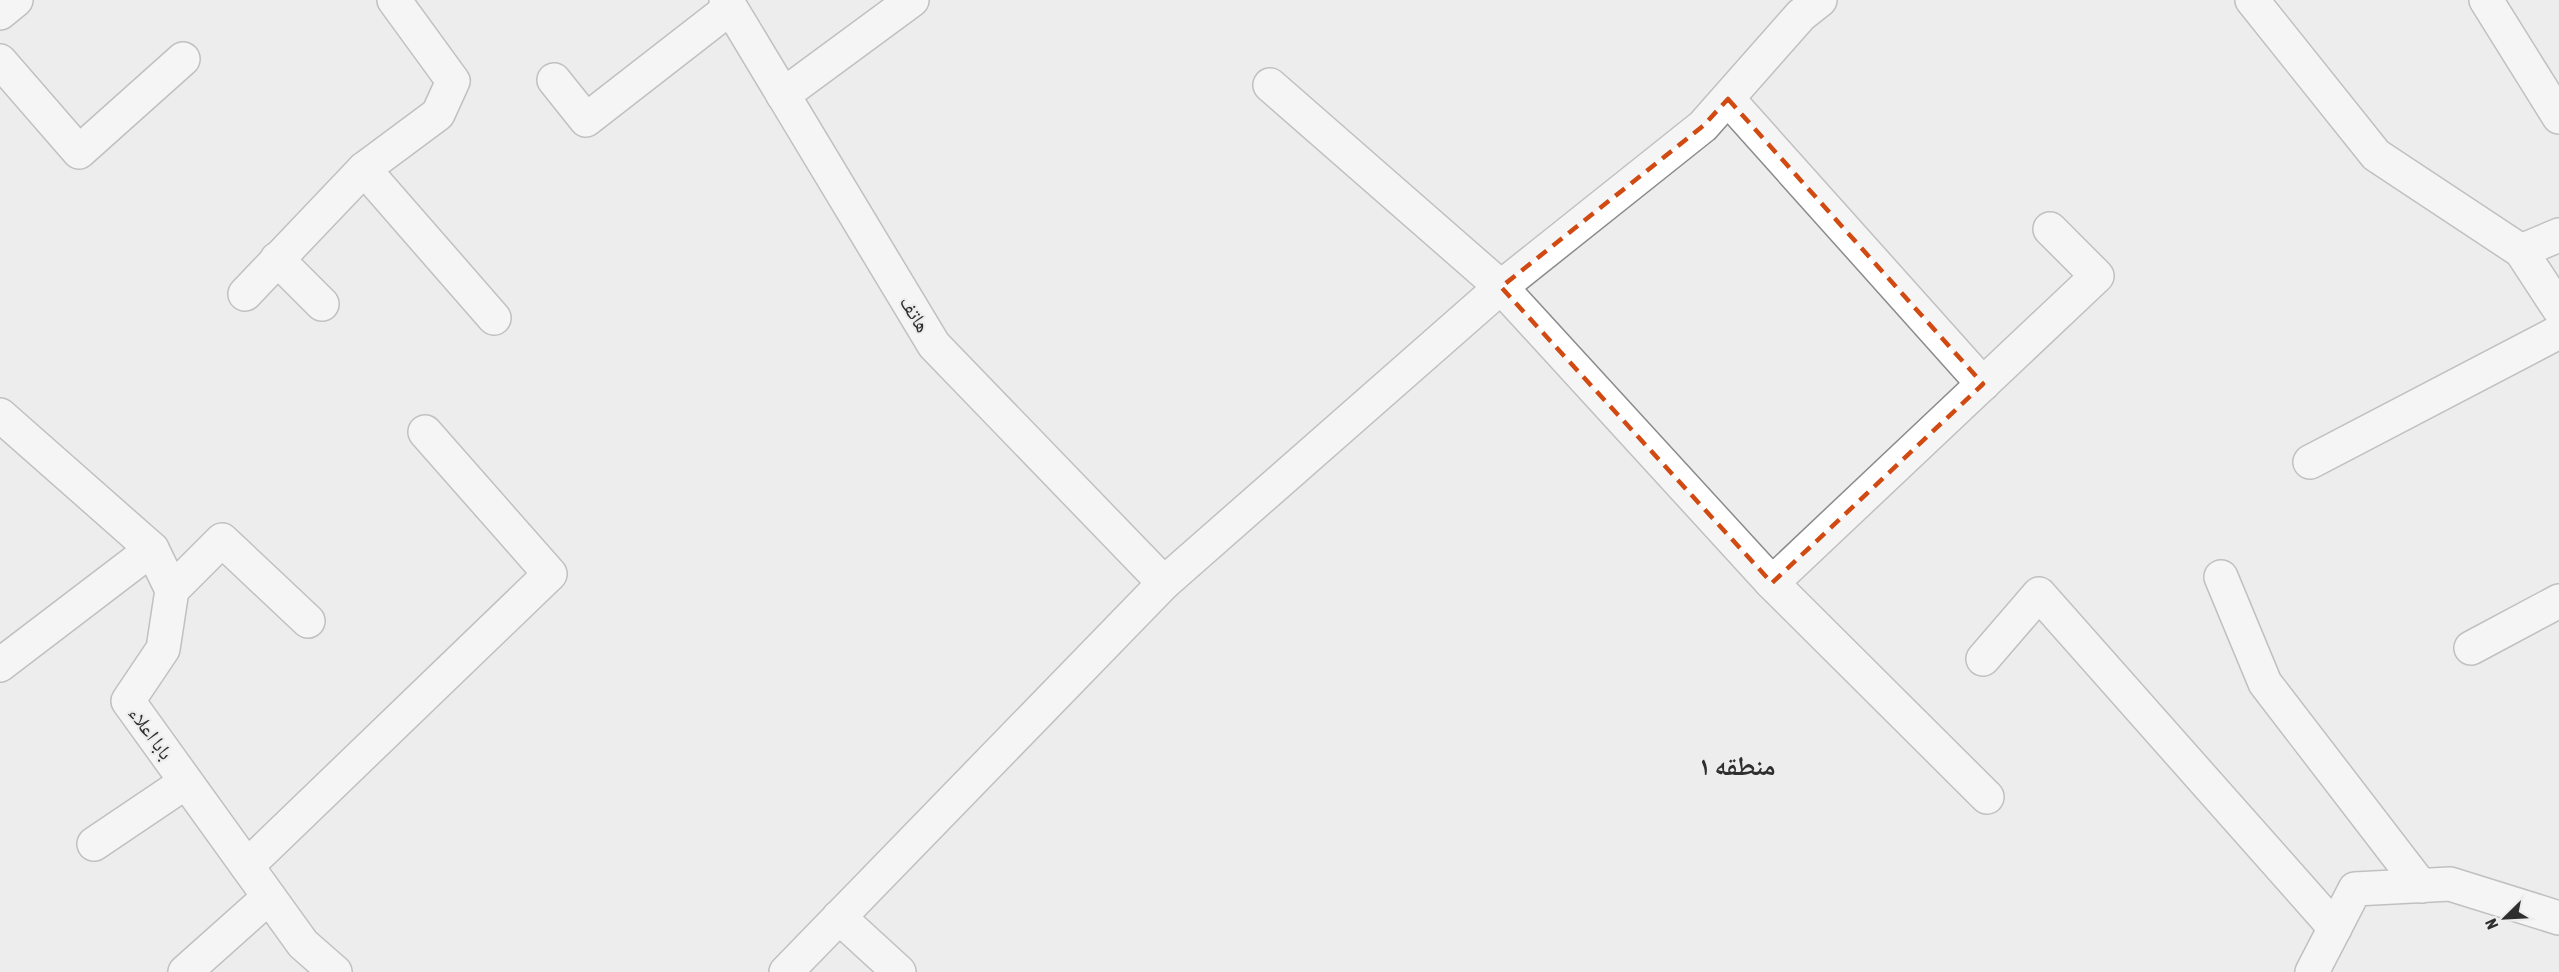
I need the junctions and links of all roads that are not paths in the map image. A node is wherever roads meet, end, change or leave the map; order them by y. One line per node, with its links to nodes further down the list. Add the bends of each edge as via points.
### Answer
1 (16, 0): 8 (street)
2 (394, 0): 16 (street, via 453,81 438,114)
3 (912, 0): 13 (street)
4 (2252, 0): 19 (street, via 2376,155)
5 (2486, 0): 15 (street)
6 (728, 4): 11 (street, via 586,120); 13 (street, هاتف)
7 (1803, 5): 14 (street)
8 (0, 13)
9 (183, 59): 10 (street, via 79,152)
10 (0, 61)
11 (555, 80)
12 (1270, 85): 21 (street)
13 (783, 95): 33 (street, هاتف, via 934,345)
14 (1728, 99): 21 (street, via 1703,126); 27 (street)
15 (2559, 117)
16 (364, 169): 20 (street); 25 (street)
17 (2050, 229): 27 (street, via 2097,276)
18 (2559, 235): 19 (street)
19 (2521, 251): 24 (street)
20 (277, 259): 22 (street); 23 (street)
21 (1501, 287): 33 (street); 34 (street)
22 (245, 294)
23 (322, 304)
24 (2559, 309)
25 (494, 318)
26 (2559, 332): 30 (street)
27 (1983, 384): 34 (street)
28 (0, 415): 31 (street)
29 (425, 432): 44 (street, via 550,574)
30 (2310, 462)
31 (152, 549): 35 (street); 40 (street)
32 (2221, 577): 45 (street, via 2265,683)
33 (1164, 583): 47 (street)
34 (1772, 583): 42 (street)
35 (172, 590): 37 (street, via 222,540); 41 (street, بابا اعلاء, via 163,649 128,701)
36 (2559, 601): 38 (street)
37 (308, 621)
38 (2471, 648)
39 (1983, 659): 49 (street, via 2039,594)
40 (0, 665)
41 (186, 782): 43 (street); 44 (street, بابا اعلاء)
42 (1987, 797)
43 (94, 844)
44 (247, 866): 46 (street, بابا اعلاء)
45 (2421, 885): 48 (street, via 2450,884); 49 (street, via 2355,889)
46 (269, 897): 50 (street); 51 (street, بابا اعلاء, via 303,944)
47 (839, 917): 52 (street); 53 (street)
48 (2559, 918)
49 (2335, 928): 54 (street)
50 (185, 972)
51 (335, 972)
52 (786, 972)
53 (899, 972)
54 (2312, 972)

